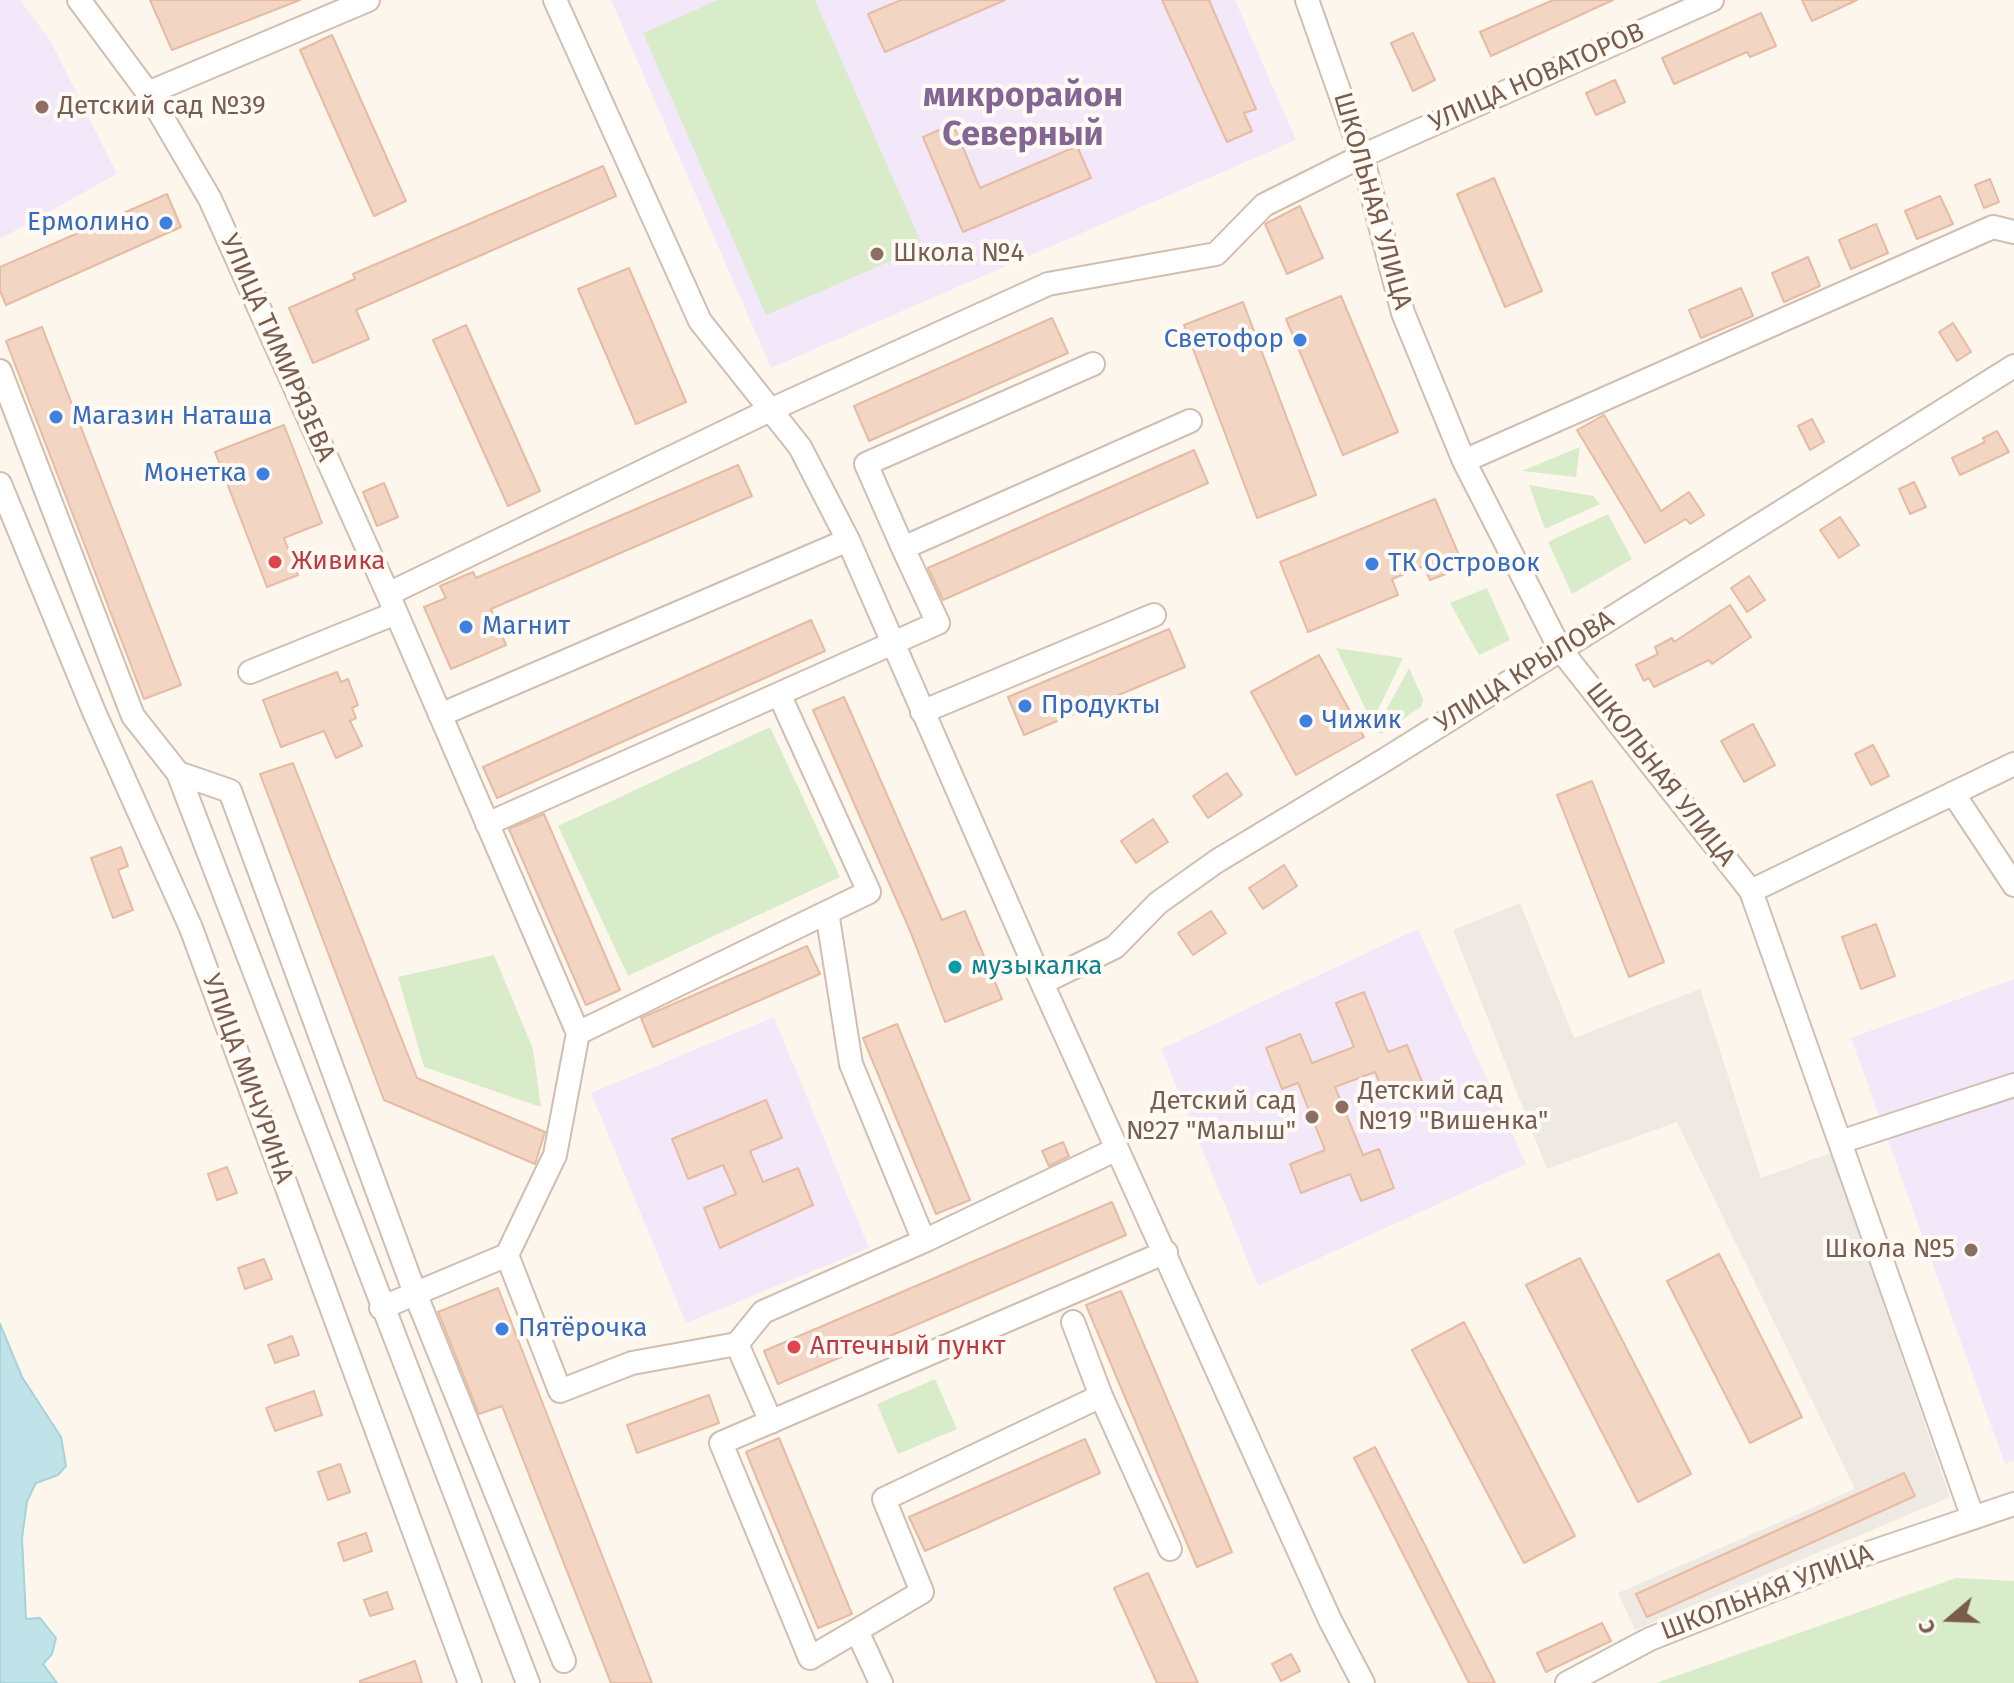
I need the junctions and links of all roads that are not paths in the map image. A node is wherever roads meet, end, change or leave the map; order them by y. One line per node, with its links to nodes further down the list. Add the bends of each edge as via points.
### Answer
1 (79, 0): 6 (street, УЛИЦА ТИМИРЯЗЕВА)
2 (368, 0): 6 (street)
3 (555, 0): 12 (street, via 700,321)
4 (1307, 0): 7 (street, ШКОЛЬНАЯ УЛИЦА)
5 (1712, 0): 7 (street, УЛИЦА НОВАТОРОВ)
6 (148, 93): 18 (street, УЛИЦА ТИМИРЯЗЕВА, via 210,199)
7 (1362, 156): 12 (street, УЛИЦА НОВАТОРОВ, via 1264,205 1216,254 1048,284); 14 (street, ШКОЛЬНАЯ УЛИЦА, via 1403,313)
8 (2014, 232): 14 (street, via 1993,227)
9 (1093, 364): 17 (street, via 866,464)
10 (2014, 366): 21 (street, УЛИЦА КРЫЛОВА)
11 (0, 371): 27 (street, via 133,716)
12 (768, 411): 16 (street, via 800,447); 18 (street, УЛИЦА НОВАТОРОВ)
13 (1190, 421): 17 (street)
14 (1464, 461): 21 (street, ШКОЛЬНАЯ УЛИЦА)
15 (0, 484): 52 (street, УЛИЦА МИЧУРИНА, via 191,928)
16 (848, 540): 20 (street); 25 (street)
17 (903, 548): 20 (street, via 938,623)
18 (392, 604): 22 (street, УЛИЦА НОВАТОРОВ); 25 (street, УЛИЦА ТИМИРЯЗЕВА)
19 (1154, 615): 24 (street)
20 (892, 643): 23 (street); 24 (street)
21 (1560, 649): 31 (street, ШКОЛЬНАЯ УЛИЦА); 33 (street, УЛИЦА КРЫЛОВА, via 1217,861 1158,903 1115,947)
22 (250, 672)
23 (779, 694): 29 (street); 32 (street, via 869,892)
24 (922, 712): 33 (street)
25 (440, 715): 29 (street, УЛИЦА ТИМИРЯЗЕВА)
26 (2014, 764): 28 (street)
27 (178, 773): 41 (street, via 230,791); 42 (street)
28 (1953, 793): 30 (street); 31 (street)
29 (487, 824): 34 (street, УЛИЦА ТИМИРЯЗЕВА)
30 (2014, 885)
31 (1751, 891): 36 (street, ШКОЛЬНАЯ УЛИЦА)
32 (827, 912): 34 (street); 38 (street, via 851,1064)
33 (1042, 983): 37 (street)
34 (578, 1033): 40 (street, via 555,1155)
35 (2014, 1085): 36 (street)
36 (1840, 1142): 48 (street, ШКОЛЬНАЯ УЛИЦА)
37 (1117, 1149): 38 (street); 39 (street)
38 (924, 1241): 44 (street, via 763,1312)
39 (1166, 1252): 46 (street); 55 (street)
40 (507, 1255): 41 (street); 44 (street, via 560,1391 632,1363)
41 (415, 1293): 42 (street); 51 (street)
42 (381, 1308): 53 (street)
43 (1073, 1322): 45 (street)
44 (737, 1344): 46 (street)
45 (1101, 1396): 49 (street); 50 (street, via 884,1499 922,1592)
46 (771, 1422): 50 (street, via 721,1443 810,1658)
47 (2014, 1504): 48 (street, ШКОЛЬНАЯ УЛИЦА)
48 (1973, 1518): 56 (street, ШКОЛЬНАЯ УЛИЦА, via 1848,1560 1664,1633)
49 (1170, 1549)
50 (857, 1631): 54 (street)
51 (564, 1661)
52 (470, 1683)
53 (528, 1683)
54 (881, 1683)
55 (1363, 1683)
56 (1567, 1683)

